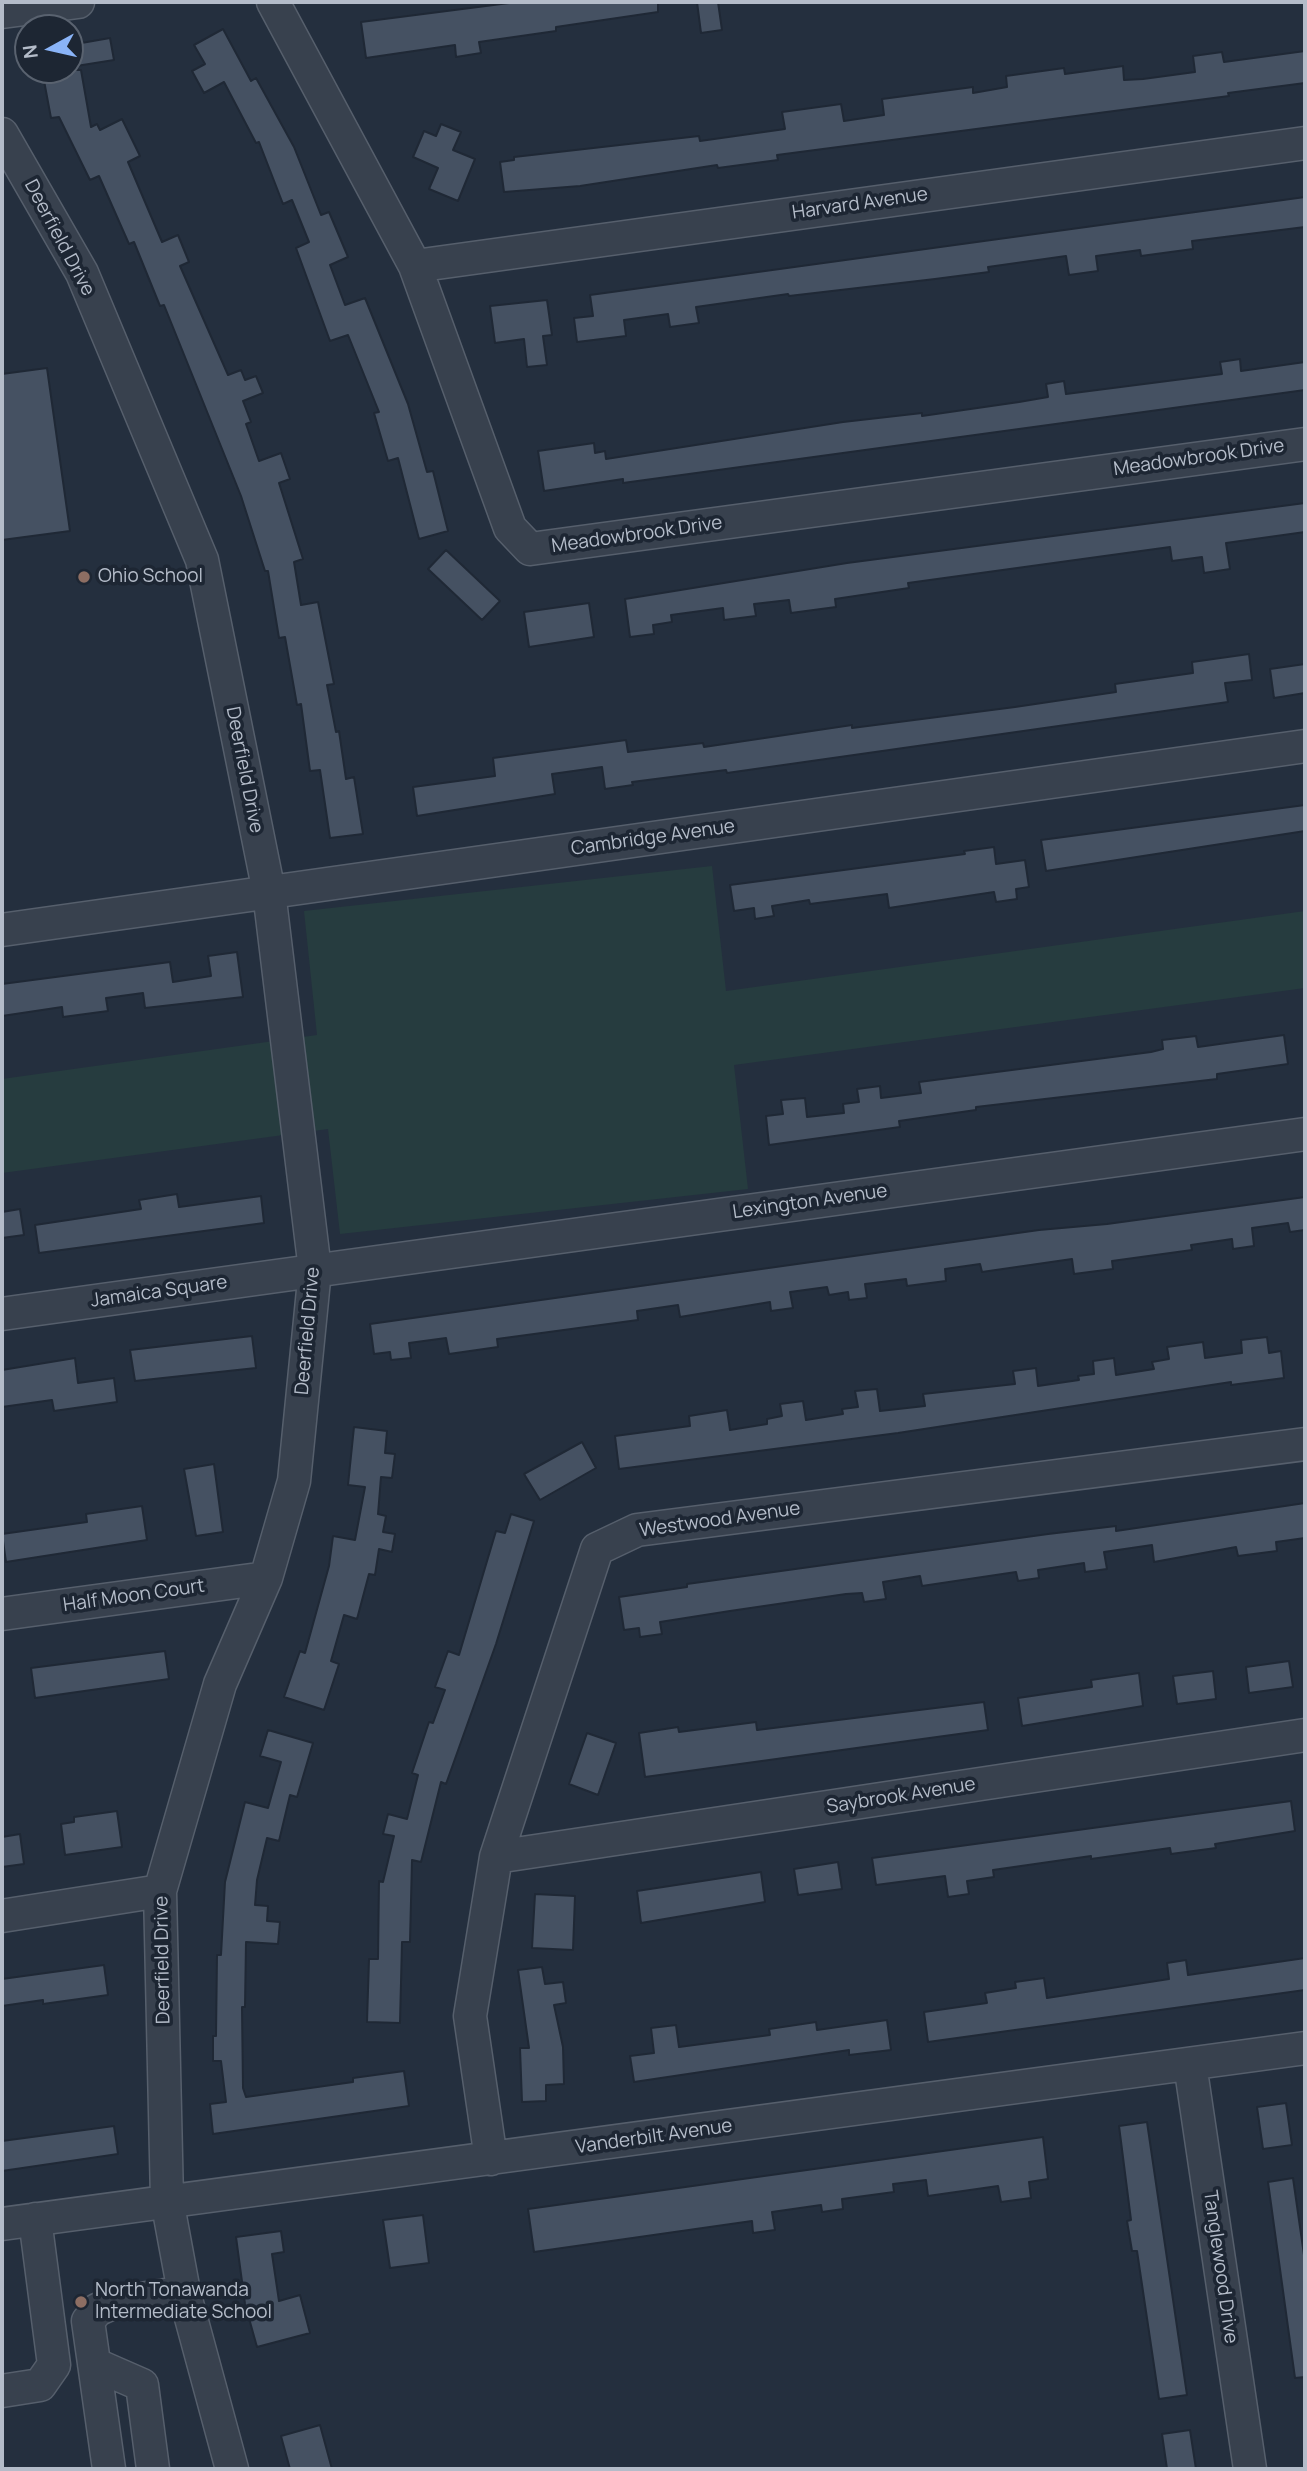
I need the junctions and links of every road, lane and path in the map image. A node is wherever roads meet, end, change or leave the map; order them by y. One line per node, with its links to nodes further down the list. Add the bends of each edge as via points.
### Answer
1 (78, 2): 3 (street)
2 (273, 2): 6 (street, Meadowbrook Drive)
3 (2, 12)
4 (2, 134): 9 (street, Deerfield Drive, via 82,273 202,560)
5 (1305, 143): 6 (street, Harvard Avenue)
6 (415, 266): 7 (street, Meadowbrook Drive, via 510,528 530,549)
7 (1305, 444)
8 (1305, 746): 9 (street, Cambridge Avenue)
9 (269, 892): 10 (street, Cambridge Avenue); 12 (street, Deerfield Drive)
10 (2, 930)
11 (1305, 1134): 12 (street, Lexington Avenue)
12 (315, 1270): 13 (street, Jamaica Square); 15 (street, Deerfield Drive, via 294,1481)
13 (2, 1314)
14 (1305, 1444): 18 (street, Westwood Avenue, via 637,1530 597,1549)
15 (265, 1578): 16 (street, Half Moon Court); 19 (street, Deerfield Drive, via 220,1684)
16 (2, 1615)
17 (1305, 1735): 18 (street, Saybrook Avenue)
18 (496, 1857): 23 (street, Westwood Avenue, via 470,2016)
19 (160, 1891): 20 (street); 24 (street, Deerfield Drive)
20 (2, 1916)
21 (1305, 2048): 22 (street, Vanderbilt Avenue)
22 (1190, 2064): 23 (street, Vanderbilt Avenue); 33 (street, Tanglewood Drive)
23 (491, 2159): 24 (street, Vanderbilt Avenue)
24 (167, 2200): 25 (street, Vanderbilt Avenue); 27 (street, Deerfield Drive)
25 (35, 2219): 26 (street, Vanderbilt Avenue); 29 (street, via 54,2365 40,2385)
26 (2, 2224)
27 (184, 2292): 28 (street, via 97,2310 88,2321); 32 (street, Deerfield Drive)
28 (94, 2364): 30 (street); 31 (street, via 142,2385)
29 (2, 2391)
30 (109, 2469)
31 (153, 2469)
32 (232, 2469)
33 (1250, 2469)

